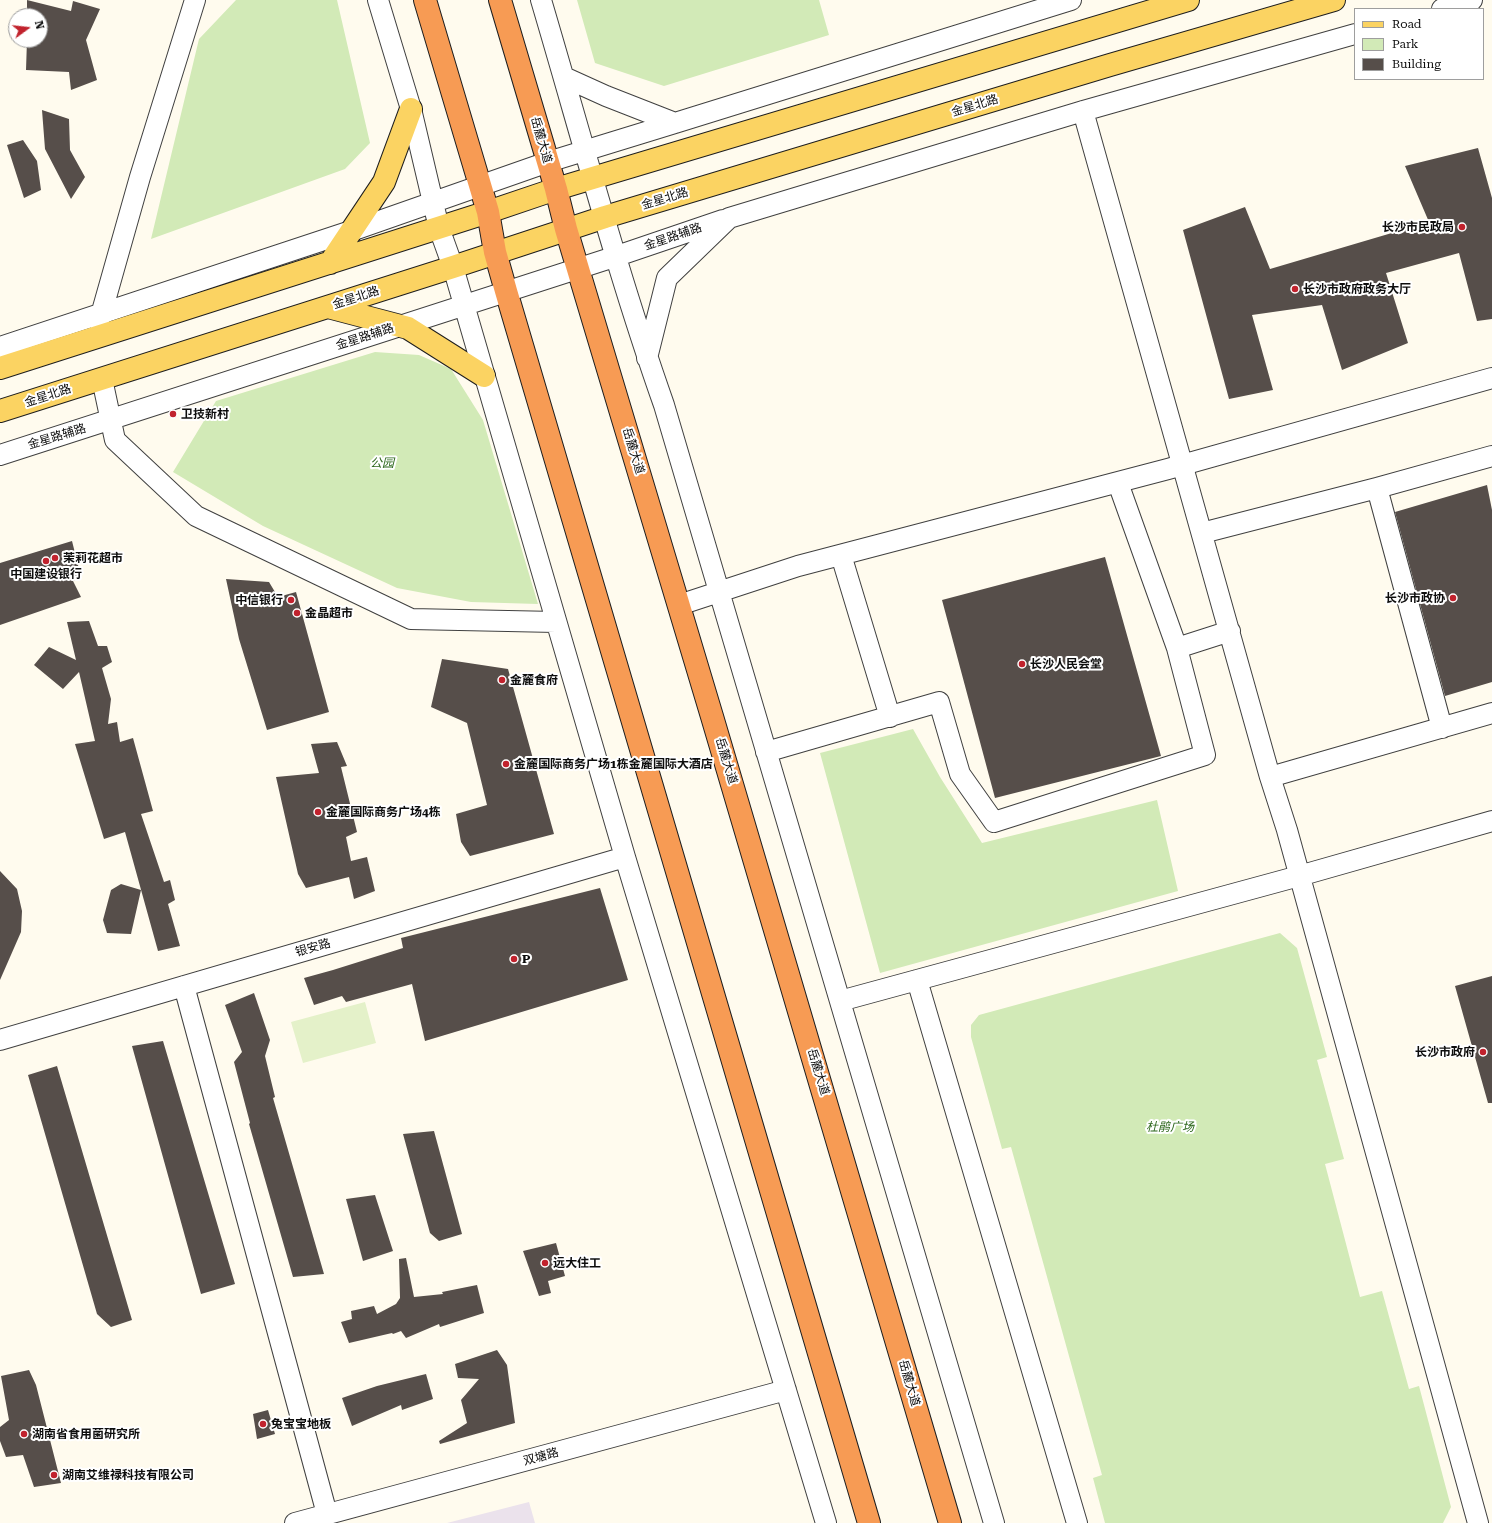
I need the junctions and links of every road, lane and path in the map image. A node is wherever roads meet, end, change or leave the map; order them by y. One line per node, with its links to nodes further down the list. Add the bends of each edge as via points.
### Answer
1 (195, 0): 37 (street, via 140,177)
2 (378, 0): 13 (street)
3 (425, 0): 19 (highway)
4 (500, 0): 17 (highway, 岳麓大道)
5 (541, 0): 12 (street)
6 (1071, 0): 15 (street)
7 (1188, 0): 18 (main road)
8 (1334, 0): 23 (main road, 金星北路)
9 (1472, 0): 10 (street)
10 (1445, 8)
11 (1354, 34): 14 (street, 金星路辅路)
12 (564, 77): 15 (street); 16 (street)
13 (411, 109): 21 (street); 27 (main road, via 384,182)
14 (1083, 111): 24 (street, 金星路辅路); 48 (street)
15 (675, 123): 16 (street)
16 (584, 150): 17 (street); 18 (street)
17 (548, 162): 19 (street); 20 (highway, 岳麓大道)
18 (592, 178): 20 (main road); 23 (street)
19 (480, 185): 21 (street); 22 (highway)
20 (556, 189): 22 (main road); 26 (highway, 岳麓大道)
21 (433, 202): 25 (street); 27 (street)
22 (488, 212): 25 (main road); 28 (highway)
23 (605, 216): 26 (main road, 金星北路); 29 (street)
24 (729, 218): 29 (street, 金星路辅路); 39 (street, via 667,278)
25 (439, 228): 30 (main road); 31 (street)
26 (566, 229): 28 (main road, 金星北路); 32 (highway, 岳麓大道)
27 (351, 231): 30 (main road); 38 (street)
28 (495, 252): 31 (main road, 金星北路); 33 (highway)
29 (616, 256): 32 (street, 金星路辅路); 39 (street)
30 (330, 263): 37 (main road)
31 (453, 267): 34 (street); 35 (main road, 金星北路)
32 (578, 268): 33 (street, 金星路辅路); 54 (highway, 岳麓大道)
33 (506, 291): 34 (street, 金星路辅路); 74 (highway)
34 (464, 305): 36 (street, 金星路辅路); 41 (street)
35 (328, 307): 36 (main road); 43 (main road, 金星北路)
36 (398, 326): 41 (main road, via 408,328); 45 (street, 金星路辅路)
37 (95, 338): 40 (main road)
38 (0, 346)
39 (647, 358): 53 (street, via 666,412)
40 (0, 368)
41 (484, 376): 55 (street)
42 (1492, 378): 48 (street)
43 (102, 379): 44 (main road, 金星北路); 45 (street)
44 (0, 411)
45 (112, 420): 46 (street, 金星路辅路); 55 (street, via 115,440 196,516 411,619)
46 (0, 455)
47 (1492, 456): 50 (street)
48 (1183, 465): 49 (street); 51 (street)
49 (1118, 482): 52 (street); 57 (street)
50 (1377, 488): 51 (street); 60 (street)
51 (1202, 533): 56 (street)
52 (841, 555): 53 (street, via 798,566); 59 (street)
53 (720, 592): 54 (street); 61 (street)
54 (679, 605): 75 (highway, 岳麓大道)
55 (556, 622): 64 (street)
56 (1230, 631): 57 (street); 62 (street)
57 (1177, 648): 59 (street, via 1205,755 994,822 960,774 939,702)
58 (1492, 713): 60 (street)
59 (890, 717): 61 (street)
60 (1442, 728): 62 (street)
61 (766, 752): 68 (street)
62 (1270, 777): 65 (street)
63 (1492, 821): 65 (street)
64 (625, 857): 67 (street, 银安路); 70 (street)
65 (1299, 876): 66 (street); 78 (street)
66 (917, 980): 68 (street); 77 (street)
67 (184, 986): 69 (street, 银安路); 71 (street)
68 (840, 1001): 76 (street)
69 (0, 1040)
70 (786, 1390): 71 (street, 双塘路); 73 (street)
71 (327, 1514): 72 (street, 双塘路)
72 (295, 1523)
73 (826, 1523)
74 (869, 1523)
75 (950, 1523)
76 (994, 1523)
77 (1077, 1523)
78 (1478, 1523)

